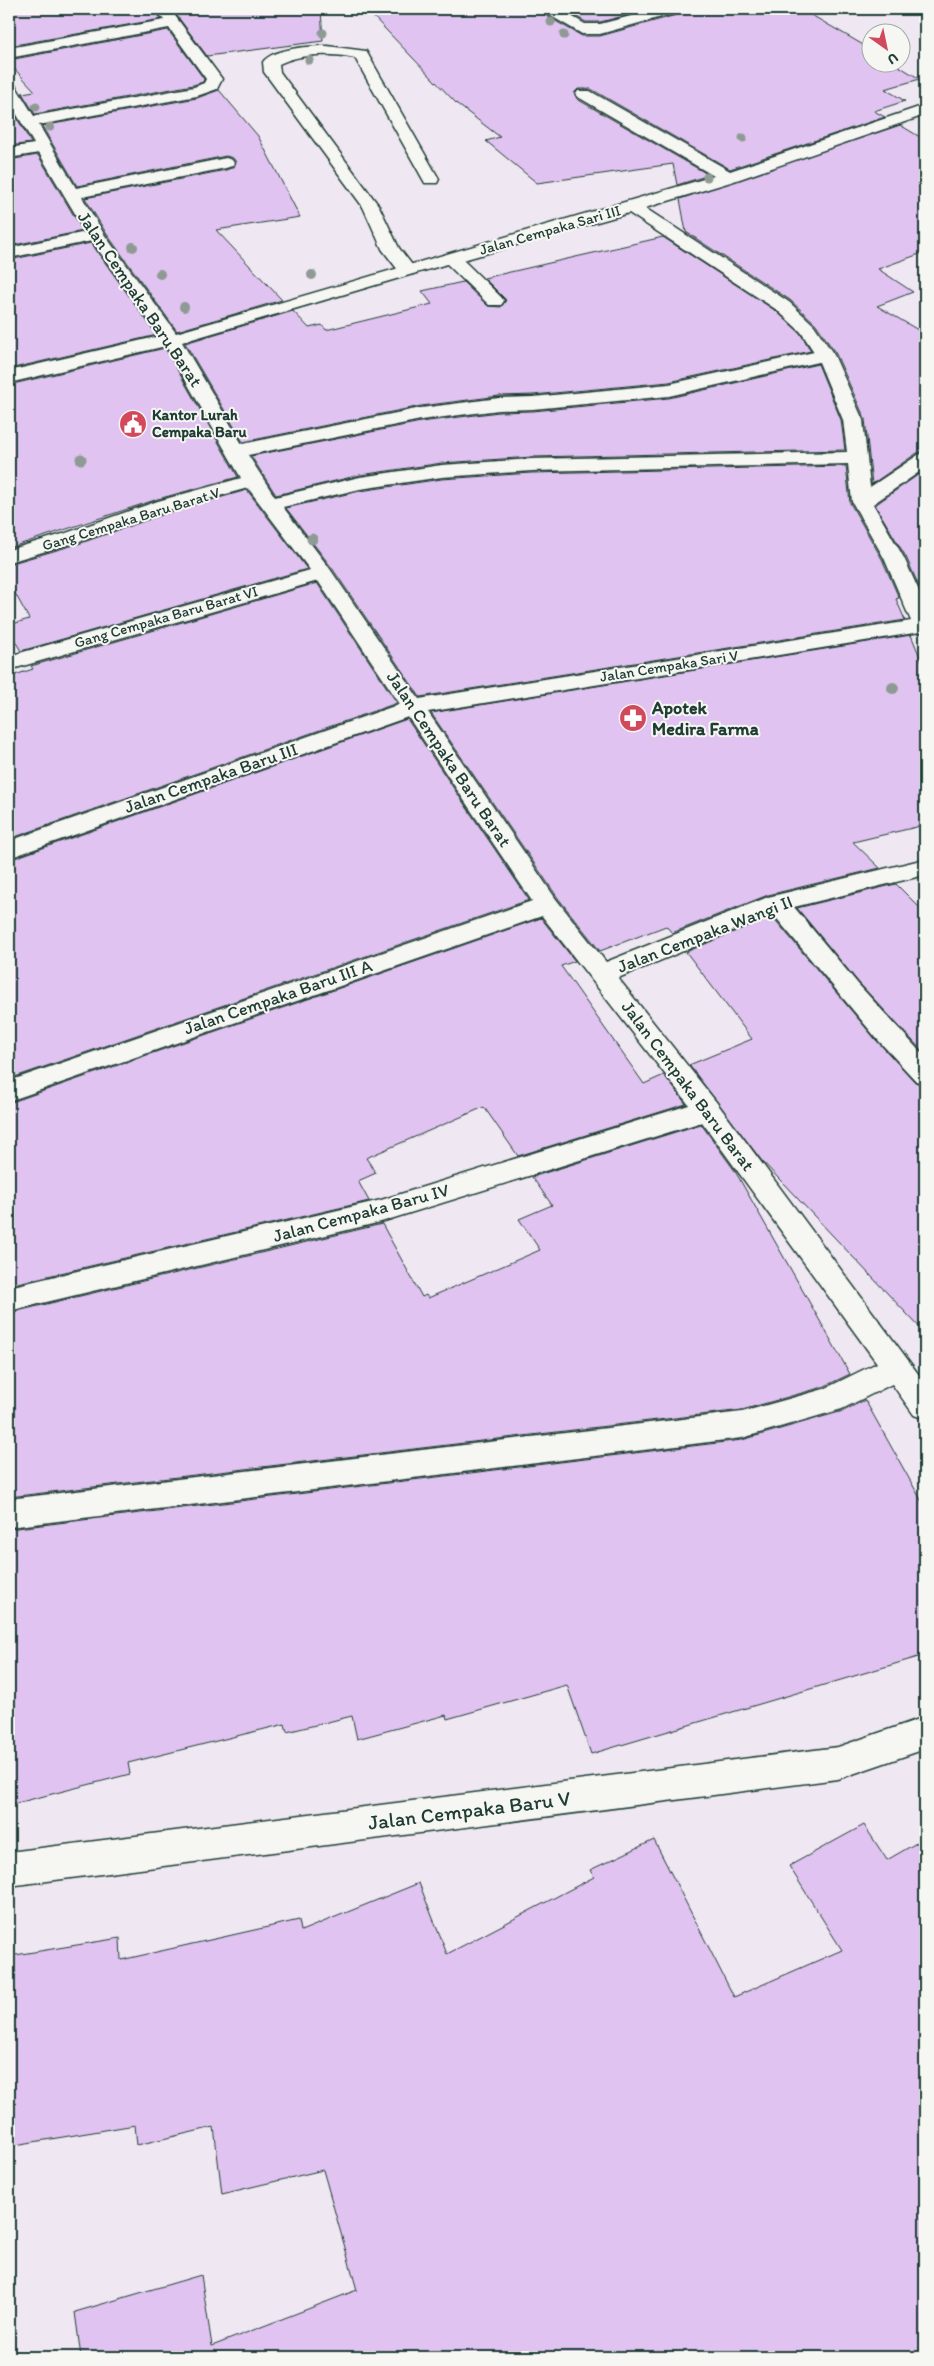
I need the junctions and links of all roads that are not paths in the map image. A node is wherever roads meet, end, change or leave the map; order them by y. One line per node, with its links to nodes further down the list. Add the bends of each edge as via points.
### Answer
1 (163, 9): 4 (street)
2 (549, 9): 3 (street, via 582,29 600,29)
3 (674, 9)
4 (173, 23): 5 (street); 9 (street, via 214,79 212,86)
5 (9, 53)
6 (9, 88): 9 (street, Jalan Cempaka Baru Barat)
7 (584, 94): 13 (street)
8 (925, 110): 13 (street, Jalan Cempaka Sari III)
9 (29, 122): 10 (street, Jalan Cempaka Baru Barat)
10 (44, 147): 11 (street); 15 (street, Jalan Cempaka Baru Barat)
11 (9, 153)
12 (226, 164): 15 (street)
13 (728, 177): 16 (street, Jalan Cempaka Sari III)
14 (431, 179): 20 (street, via 361,54 325,50 280,57 271,62 272,72 371,206 391,249)
15 (72, 194): 17 (street, Jalan Cempaka Baru Barat)
16 (631, 207): 19 (street, Jalan Cempaka Sari III); 23 (street, via 783,306 808,329)
17 (96, 235): 18 (street); 22 (street, Jalan Cempaka Baru Barat)
18 (9, 252)
19 (451, 258): 20 (street, Jalan Cempaka Sari III); 21 (street)
20 (407, 270): 22 (street, Jalan Cempaka Sari III)
21 (495, 301)
22 (171, 339): 24 (street, Jalan Cempaka Sari III); 25 (street, Jalan Cempaka Baru Barat)
23 (824, 355): 25 (street, via 669,390 420,414); 26 (street, via 853,420)
24 (9, 377)
25 (237, 451): 28 (street, Jalan Cempaka Baru Barat)
26 (856, 458): 29 (street); 30 (street, via 532,465 442,471 360,483)
27 (925, 460): 29 (street)
28 (253, 481): 30 (street, Jalan Cempaka Baru Barat); 31 (street, Gang Cempaka Baru Barat V, via 165,505)
29 (862, 502): 33 (street, via 894,558)
30 (269, 504): 32 (street, Jalan Cempaka Baru Barat)
31 (9, 556)
32 (323, 573): 34 (street, Gang Cempaka Baru Barat VI); 35 (street, Jalan Cempaka Baru Barat)
33 (925, 625): 35 (street, Jalan Cempaka Sari V)
34 (9, 663)
35 (413, 707): 36 (street, Jalan Cempaka Baru III); 39 (street, Jalan Cempaka Baru Barat)
36 (9, 850)
37 (925, 867): 38 (street, Jalan Cempaka Wangi II)
38 (777, 903): 40 (street, Jalan Cempaka Wangi II); 41 (street, via 832,972)
39 (547, 905): 40 (street, Jalan Cempaka Baru Barat); 42 (street, Jalan Cempaka Baru III A)
40 (602, 974): 43 (street, Jalan Cempaka Baru Barat)
41 (925, 1074)
42 (9, 1091)
43 (708, 1110): 44 (street, Jalan Cempaka Baru IV, via 381,1211); 45 (street, Jalan Cempaka Baru Barat)
44 (9, 1299)
45 (897, 1367): 46 (street, Jalan Cempaka Baru Barat); 47 (street, via 831,1400 742,1425)
46 (925, 1406)
47 (9, 1513)
48 (925, 1734): 49 (street, Jalan Cempaka Baru V, via 838,1763)
49 (9, 1869)

